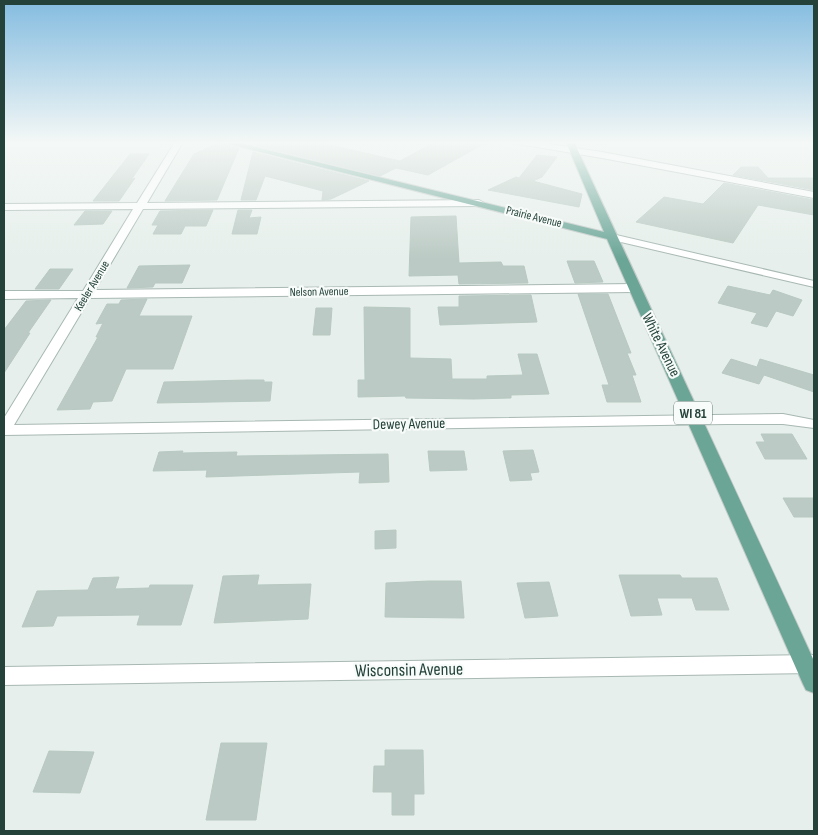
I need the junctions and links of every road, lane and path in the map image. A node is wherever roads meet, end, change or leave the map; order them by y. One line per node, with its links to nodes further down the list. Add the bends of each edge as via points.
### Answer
1 (155, 181): 7 (street, Keeler Avenue)
2 (387, 181): 6 (main road, Prairie Avenue)
3 (588, 181): 9 (main road, White Avenue / WI 81)
4 (745, 181): 5 (street)
5 (814, 195)
6 (478, 203): 7 (street); 9 (main road, Prairie Avenue)
7 (140, 206): 8 (street); 12 (street, Keeler Avenue)
8 (4, 207)
9 (612, 236): 10 (street, Prairie Avenue); 11 (main road, White Avenue / WI 81)
10 (814, 284)
11 (634, 288): 12 (street, Nelson Avenue); 14 (main road, White Avenue / WI 81)
12 (87, 294): 13 (street, Nelson Avenue); 16 (street, Keeler Avenue)
13 (4, 295)
14 (696, 420): 15 (street, Dewey Avenue, via 783,419); 16 (street, Dewey Avenue); 17 (main road, White Avenue / WI 81)
15 (814, 424)
16 (4, 430)
17 (810, 664): 18 (street, Wisconsin Avenue); 19 (main road, White Avenue / WI 81)
18 (4, 676)
19 (814, 684)

